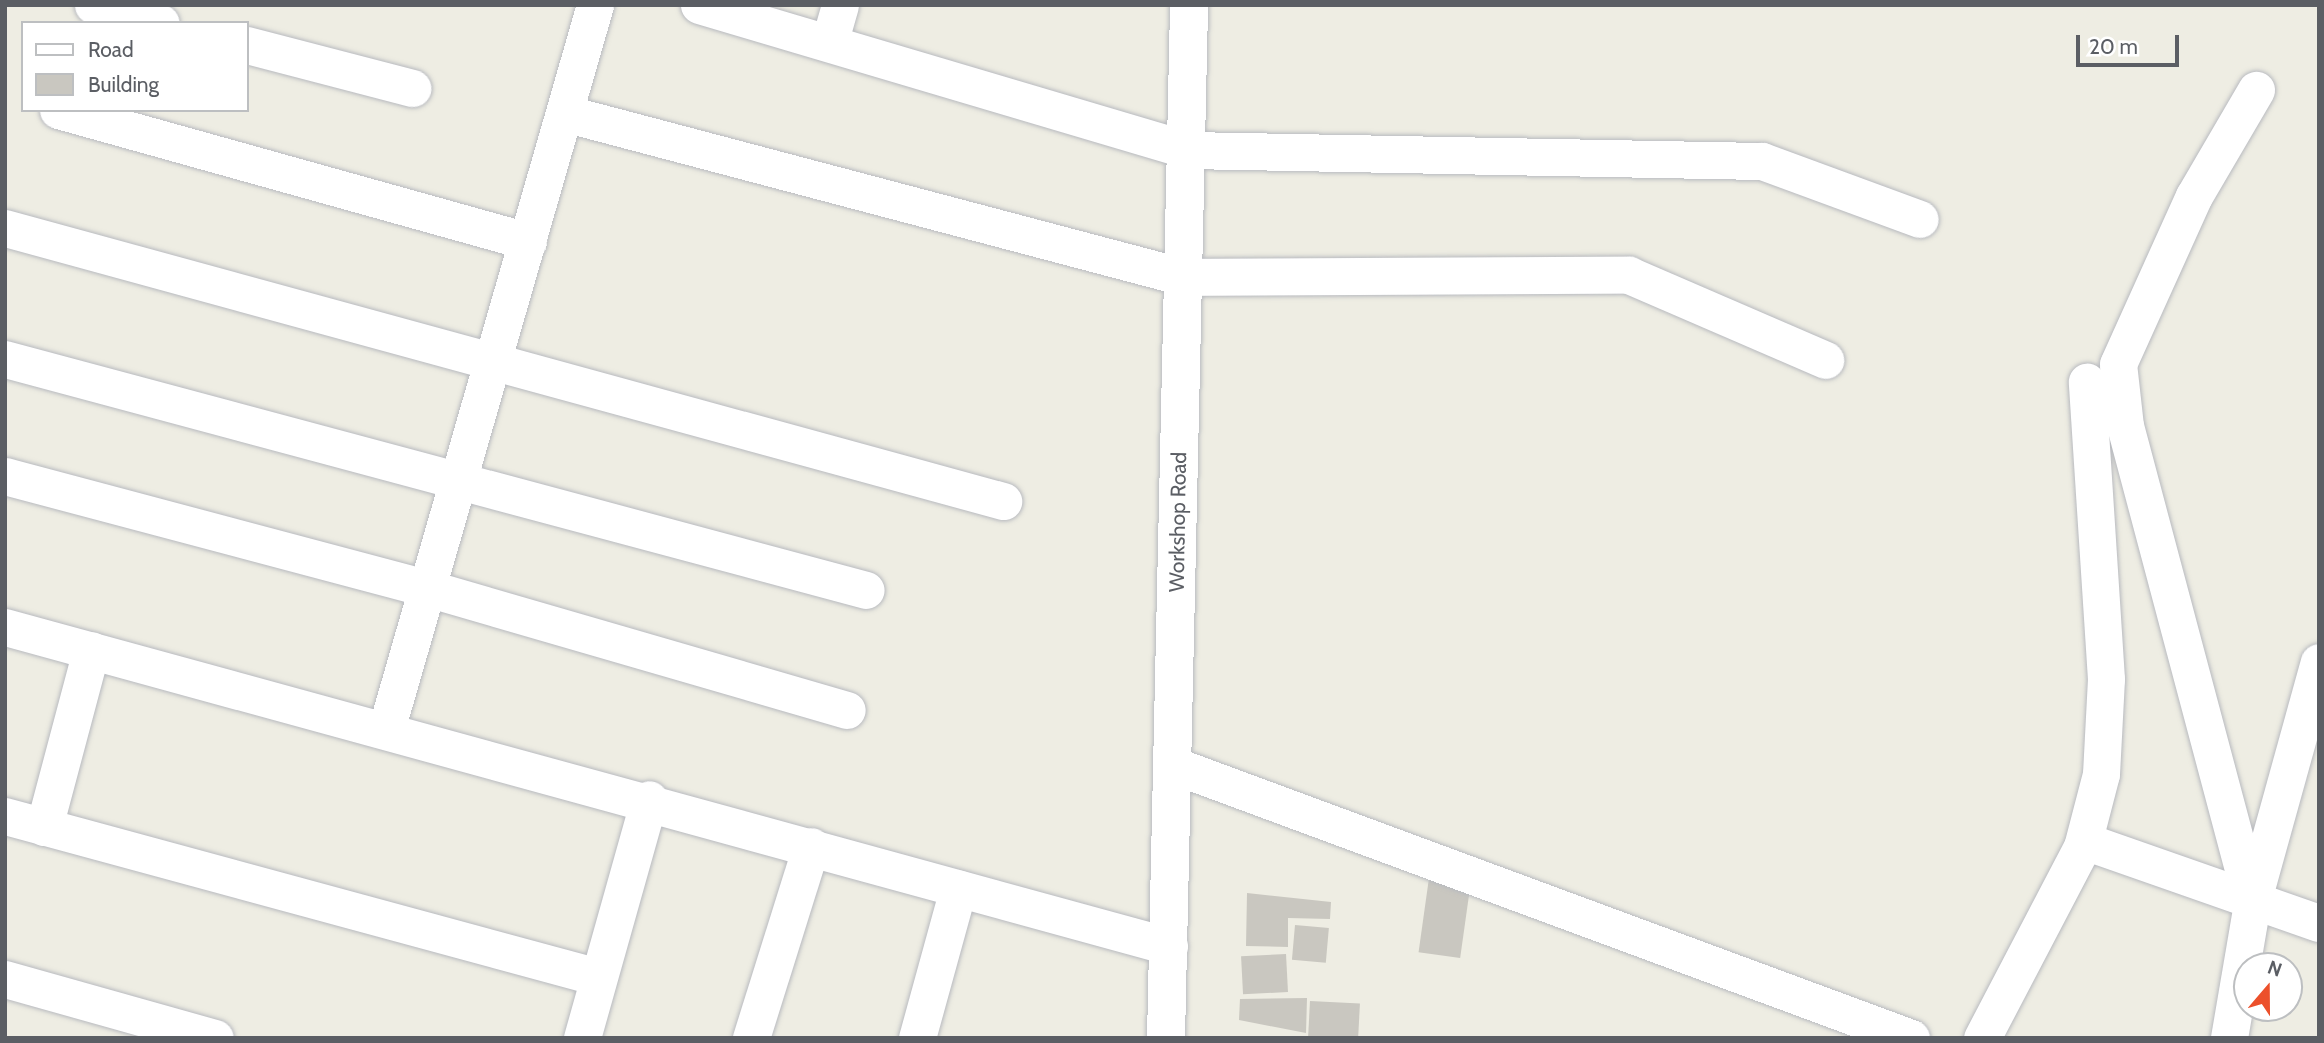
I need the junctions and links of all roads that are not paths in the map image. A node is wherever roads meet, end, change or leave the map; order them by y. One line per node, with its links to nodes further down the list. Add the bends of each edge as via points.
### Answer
1 (93, 5): 6 (street)
2 (595, 5): 12 (street)
3 (699, 5): 7 (street)
4 (840, 5): 7 (street)
5 (1189, 5): 13 (street, Workshop Road)
6 (153, 21)
7 (830, 40): 13 (street)
8 (248, 45): 9 (street)
9 (412, 88)
10 (2256, 90): 39 (street, via 2194,196 2118,364 2125,426)
11 (65, 112): 16 (street)
12 (564, 113): 16 (street); 17 (street)
13 (1188, 150): 14 (street, via 1762,161); 17 (street, Workshop Road)
14 (1920, 219)
15 (5, 228): 18 (street)
16 (528, 241): 18 (street)
17 (1184, 277): 20 (street, via 1629,275); 32 (street, Workshop Road)
18 (494, 358): 23 (street); 24 (street)
19 (5, 359): 23 (street)
20 (1825, 360)
21 (2087, 382): 37 (street, via 2106,679 2101,774)
22 (5, 476): 25 (street)
23 (458, 479): 25 (street); 26 (street)
24 (1003, 502)
25 (427, 588): 30 (street); 31 (street)
26 (866, 590)
27 (5, 627): 28 (street)
28 (90, 650): 31 (street); 35 (street)
29 (2319, 662): 39 (street)
30 (847, 710)
31 (386, 730): 33 (street)
32 (1173, 765): 41 (street, Workshop Road); 49 (street)
33 (649, 799): 36 (street); 42 (street)
34 (5, 816): 35 (street)
35 (44, 827): 42 (street)
36 (811, 846): 38 (street); 46 (street)
37 (2082, 847): 39 (street, via 2093,844); 50 (street)
38 (958, 889): 41 (street); 47 (street)
39 (2252, 903): 40 (street); 51 (street)
40 (2319, 923)
41 (1169, 946): 48 (street, Workshop Road)
42 (598, 977): 45 (street)
43 (5, 979): 44 (street)
44 (215, 1038)
45 (582, 1038)
46 (751, 1038)
47 (917, 1038)
48 (1166, 1038)
49 (1911, 1038)
50 (1982, 1038)
51 (2229, 1038)

